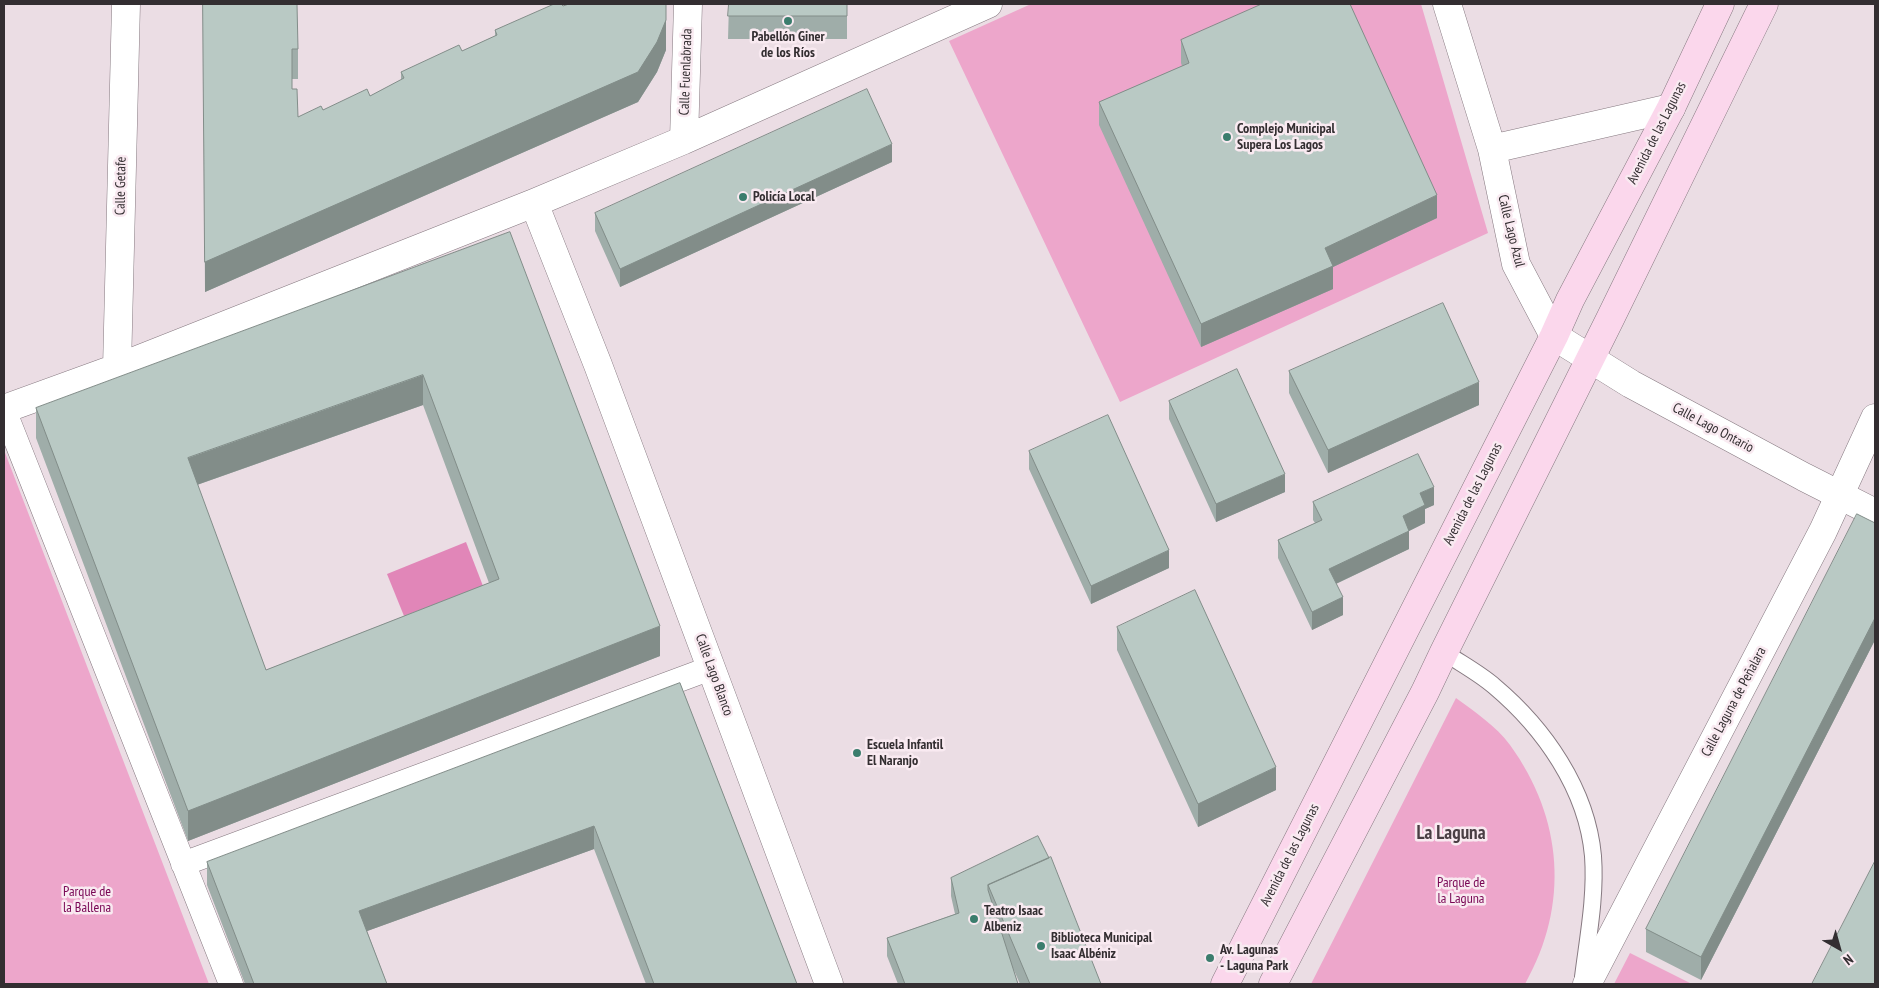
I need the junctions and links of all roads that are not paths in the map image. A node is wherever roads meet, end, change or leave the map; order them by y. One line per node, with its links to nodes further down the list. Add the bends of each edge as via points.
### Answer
1 (126, 4): 13 (street, Calle Getafe)
2 (688, 4): 8 (street, Calle Fuenlabrada)
3 (988, 4): 8 (street)
4 (1447, 4): 9 (street, Calle Lago Azul)
5 (1720, 4): 7 (main road, Avenida de las Lagunas)
6 (1764, 4): 12 (main road)
7 (1671, 108): 9 (street); 11 (main road, Avenida de las Lagunas)
8 (684, 140): 10 (street)
9 (1492, 149): 11 (street, Calle Lago Azul, via 1516,264)
10 (534, 203): 13 (street); 19 (street, Calle Lago Blanco)
11 (1554, 336): 12 (street, Calle Lago Ontario); 23 (main road, Avenida de las Lagunas)
12 (1590, 359): 16 (street, Calle Lago Ontario); 18 (main road)
13 (117, 368): 14 (street)
14 (4, 410): 20 (street)
15 (1875, 418): 16 (street, Calle Laguna de Peñalara)
16 (1839, 494): 17 (street, Calle Lago Ontario); 26 (street, Calle Laguna de Peñalara)
17 (1875, 513)
18 (1444, 652): 24 (main road); 25 (lane, via 1493,686 1536,727 1562,766 1584,810 1593,856 1592,906)
19 (711, 668): 20 (street); 22 (street, Calle Lago Blanco)
20 (183, 864): 21 (street)
21 (231, 984)
22 (830, 984)
23 (1225, 984)
24 (1273, 984)
25 (1582, 984)
26 (1586, 984)

